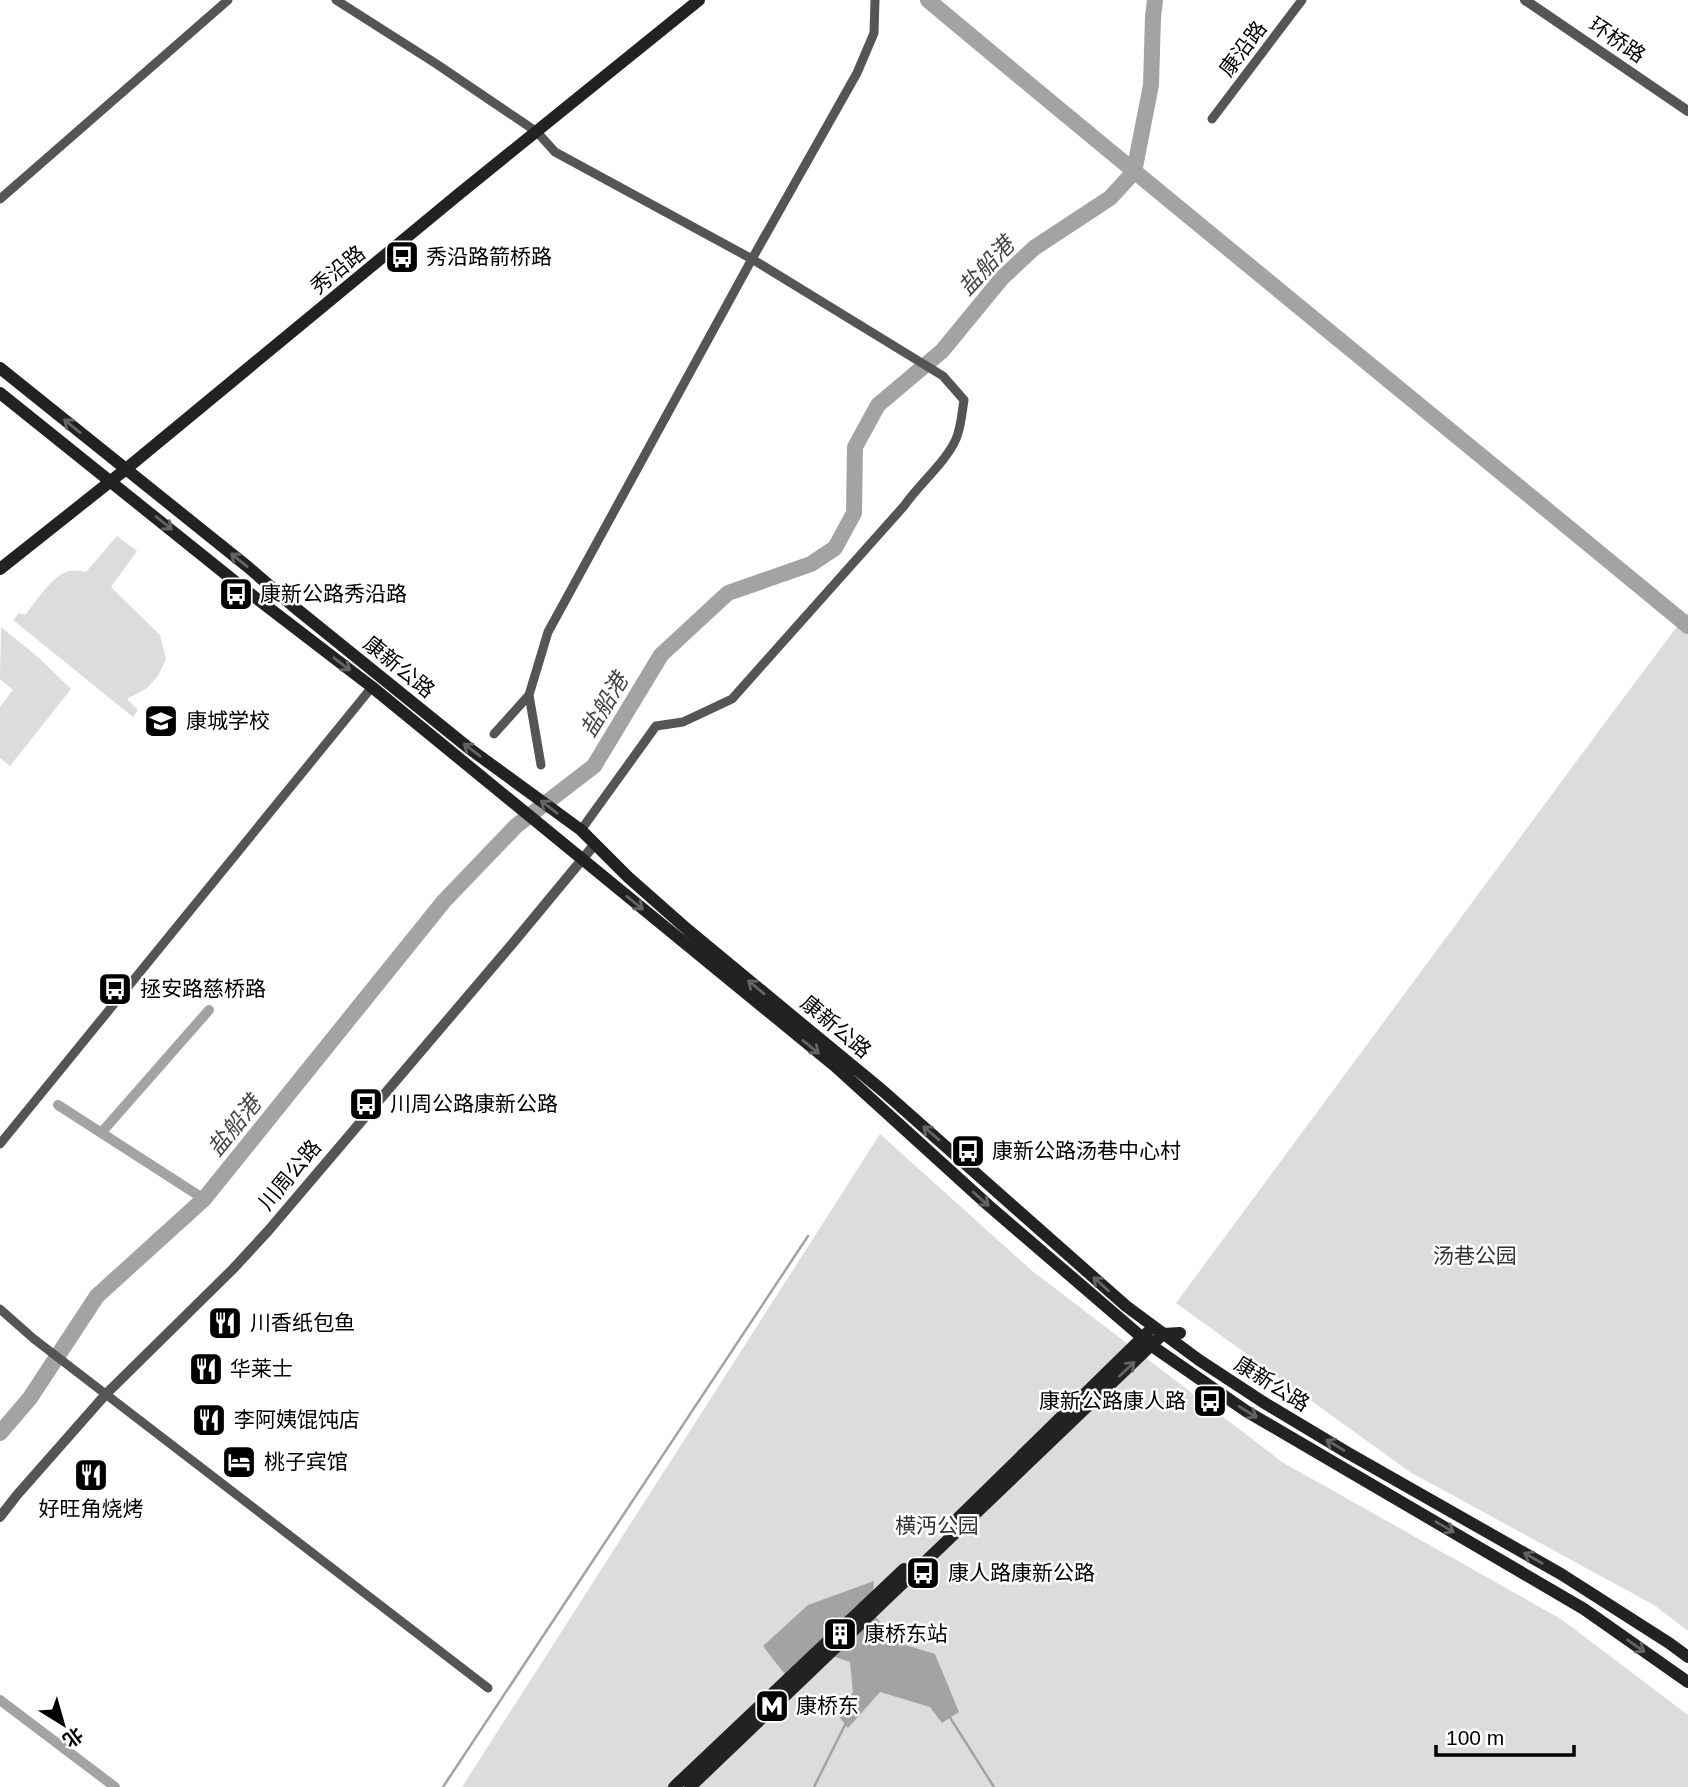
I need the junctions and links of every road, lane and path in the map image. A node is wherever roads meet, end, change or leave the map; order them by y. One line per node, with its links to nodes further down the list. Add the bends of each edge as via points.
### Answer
1 (228, 0): 10 (street)
2 (336, 0): 9 (street)
3 (699, 0): 9 (main road, 秀沿路)
4 (875, 0): 11 (street, via 874,33 857,73)
5 (1302, 0): 8 (street, 康沿路)
6 (1525, 0): 7 (street, 环桥路)
7 (1688, 111)
8 (1212, 119)
9 (537, 132): 11 (street, via 555,152); 14 (main road, 秀沿路)
10 (0, 199)
11 (752, 259): 18 (street, via 548,632); 21 (street, via 943,376 964,400 957,438 904,506 732,699 683,722 656,726)
12 (0, 368): 14 (main road, 康新公路, one-way to 12)
13 (0, 393): 15 (main road, 康新公路)
14 (126, 469): 15 (main road, 秀沿路); 21 (main road, 康新公路, one-way to 14, via 470,749)
15 (111, 480): 16 (main road, 秀沿路); 17 (main road, 康新公路, one-way to 17)
16 (0, 569)
17 (372, 687): 23 (main road, 康新公路); 24 (street)
18 (529, 695): 19 (street); 20 (street)
19 (494, 734)
20 (541, 765)
21 (576, 827): 22 (main road, 康新公路)
22 (596, 844): 23 (street, 川周公路); 26 (main road, 康新公路, one-way to 22, via 883,1091 688,930)
23 (582, 860): 28 (main road, 康新公路, one-way to 28, via 835,1066); 29 (street, 川周公路, via 268,1231)
24 (0, 1144)
25 (0, 1309): 29 (street)
26 (1158, 1331): 27 (main road); 28 (main road); 31 (main road, 康新公路, one-way to 26, via 1561,1574 1263,1402)
27 (1180, 1333)
28 (1147, 1342): 32 (main road, 康新公路, one-way to 32, via 1246,1411 1584,1609); 34 (main road); 35 (main road, one-way to 28)
29 (106, 1394): 30 (street, 川周公路); 33 (street)
30 (0, 1517)
31 (1688, 1657)
32 (1688, 1682)
33 (488, 1688)
34 (674, 1787)
35 (690, 1787)

